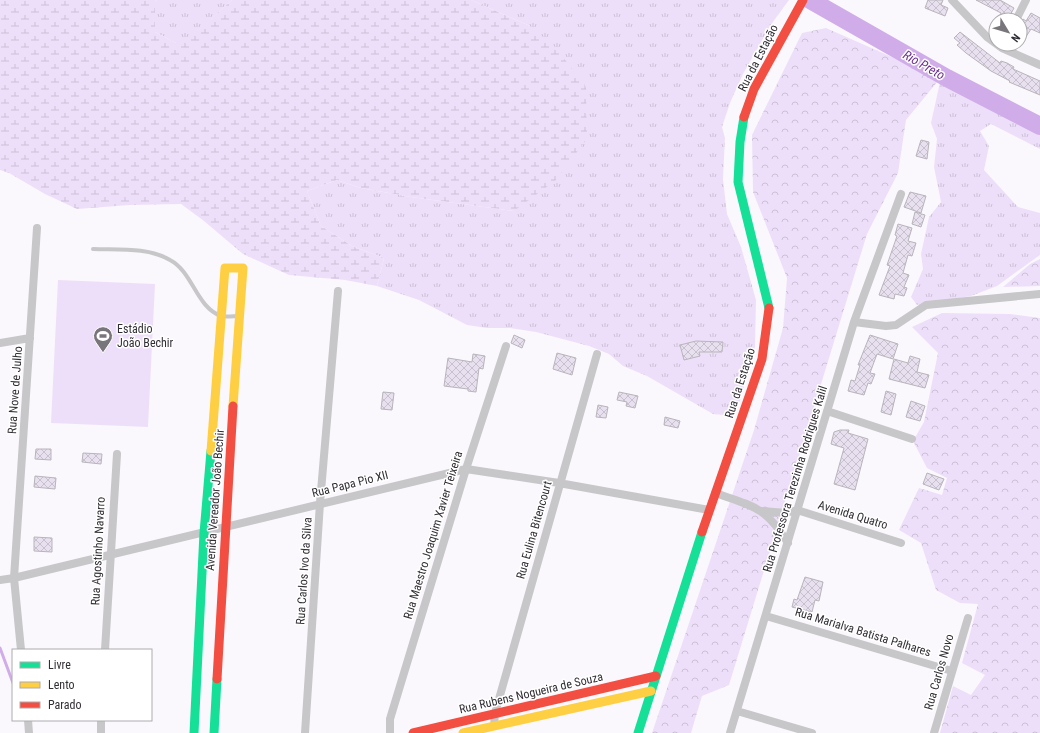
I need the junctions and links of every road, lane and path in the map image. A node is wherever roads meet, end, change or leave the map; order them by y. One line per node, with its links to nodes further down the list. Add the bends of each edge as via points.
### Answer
1 (803, 0): 25 (street, Rua da Estação, via 754,89 742,123 738,182 769,305 762,359)
2 (952, 0): 5 (street)
3 (1026, 0): 4 (street)
4 (1020, 12)
5 (988, 38)
6 (1015, 52): 7 (street)
7 (1040, 65)
8 (900, 194): 15 (street, Rua Professora Terezinha Rodrigues Kalil)
9 (37, 228): 16 (street, Rua Nove de Julho)
10 (93, 249): 13 (lane, via 157,253 184,271 202,300)
11 (338, 291): 26 (street, Rua Carlos Ivo da Silva)
12 (1040, 294): 15 (street, via 926,305 896,325)
13 (221, 316): 14 (lane); 14 (street, Avenida Vereador João Bechir, via 225,268 243,268); 31 (street, Avenida Vereador João Bechir)
14 (240, 316): 30 (street, Avenida Vereador João Bechir)
15 (854, 322): 20 (street, Rua Professora Terezinha Rodrigues Kalil)
16 (30, 338): 17 (street); 35 (street, Rua Nove de Julho)
17 (0, 343)
18 (506, 346): 23 (street, Rua Maestro Joaquim Xavier Teixeira)
19 (597, 354): 24 (street, Rua Eulina Bitencourt)
20 (827, 411): 21 (street); 28 (street, Rua Professora Terezinha Rodrigues Kalil)
21 (912, 439)
22 (117, 454): 34 (street, Rua Agostinho Navarro)
23 (466, 468): 24 (street, Rua Papa Pio XII); 26 (street, Rua Papa Pio XII); 54 (street, Rua Maestro Joaquim Xavier Teixeira, via 390,719)
24 (559, 483): 27 (street, Rua Papa Pio XII); 45 (street, Rua Eulina Bitencourt)
25 (715, 493): 27 (street, Rua da Estação); 29 (street)
26 (320, 503): 30 (street, Rua Papa Pio XII); 53 (street, Rua Carlos Ivo da Silva)
27 (709, 510): 42 (street, Rua da Estação)
28 (797, 510): 29 (street, via 786,513); 32 (street, Rua Professora Terezinha Rodrigues Kalil); 33 (street, Avenida Quatro)
29 (762, 511): 32 (street, via 777,526)
30 (225, 528): 31 (street, Rua Papa Pio XII); 52 (street, Avenida Vereador João Bechir)
31 (204, 533): 34 (street, Rua Papa Pio XII); 51 (street, Avenida Vereador João Bechir)
32 (788, 543): 37 (street, Rua Professora Terezinha Rodrigues Kalil)
33 (902, 543)
34 (110, 554): 35 (street, Rua Papa Pio XII); 40 (street, Rua Agostinho Navarro)
35 (14, 578): 36 (street, Rua Papa Pio XII); 39 (street, Rua Nove de Julho)
36 (0, 580)
37 (766, 616): 41 (street, Rua Marialva Batista Palhares); 44 (street, Rua Professora Terezinha Rodrigues Kalil)
38 (968, 618): 41 (street, Rua Carlos Novo)
39 (21, 649)
40 (105, 649)
41 (952, 671): 60 (street, Rua Carlos Novo)
42 (656, 676): 43 (street, Rua da Estação); 45 (street, Rua Rubens Nogueira de Souza)
43 (651, 691): 48 (street, Rua Rubens Nogueira de Souza); 57 (street, Rua da Estação)
44 (736, 711): 58 (street, Rua Professora Terezinha Rodrigues Kalil); 59 (street)
45 (495, 713): 48 (street, Rua Eulina Bitencourt); 55 (street, Rua Rubens Nogueira de Souza)
46 (28, 721): 49 (street)
47 (101, 721): 50 (street)
48 (494, 726): 56 (street, Rua Rubens Nogueira de Souza)
49 (29, 733)
50 (101, 733)
51 (194, 733)
52 (214, 733)
53 (305, 733)
54 (390, 733)
55 (413, 733)
56 (462, 733)
57 (638, 733)
58 (730, 733)
59 (812, 733)
60 (934, 733)

